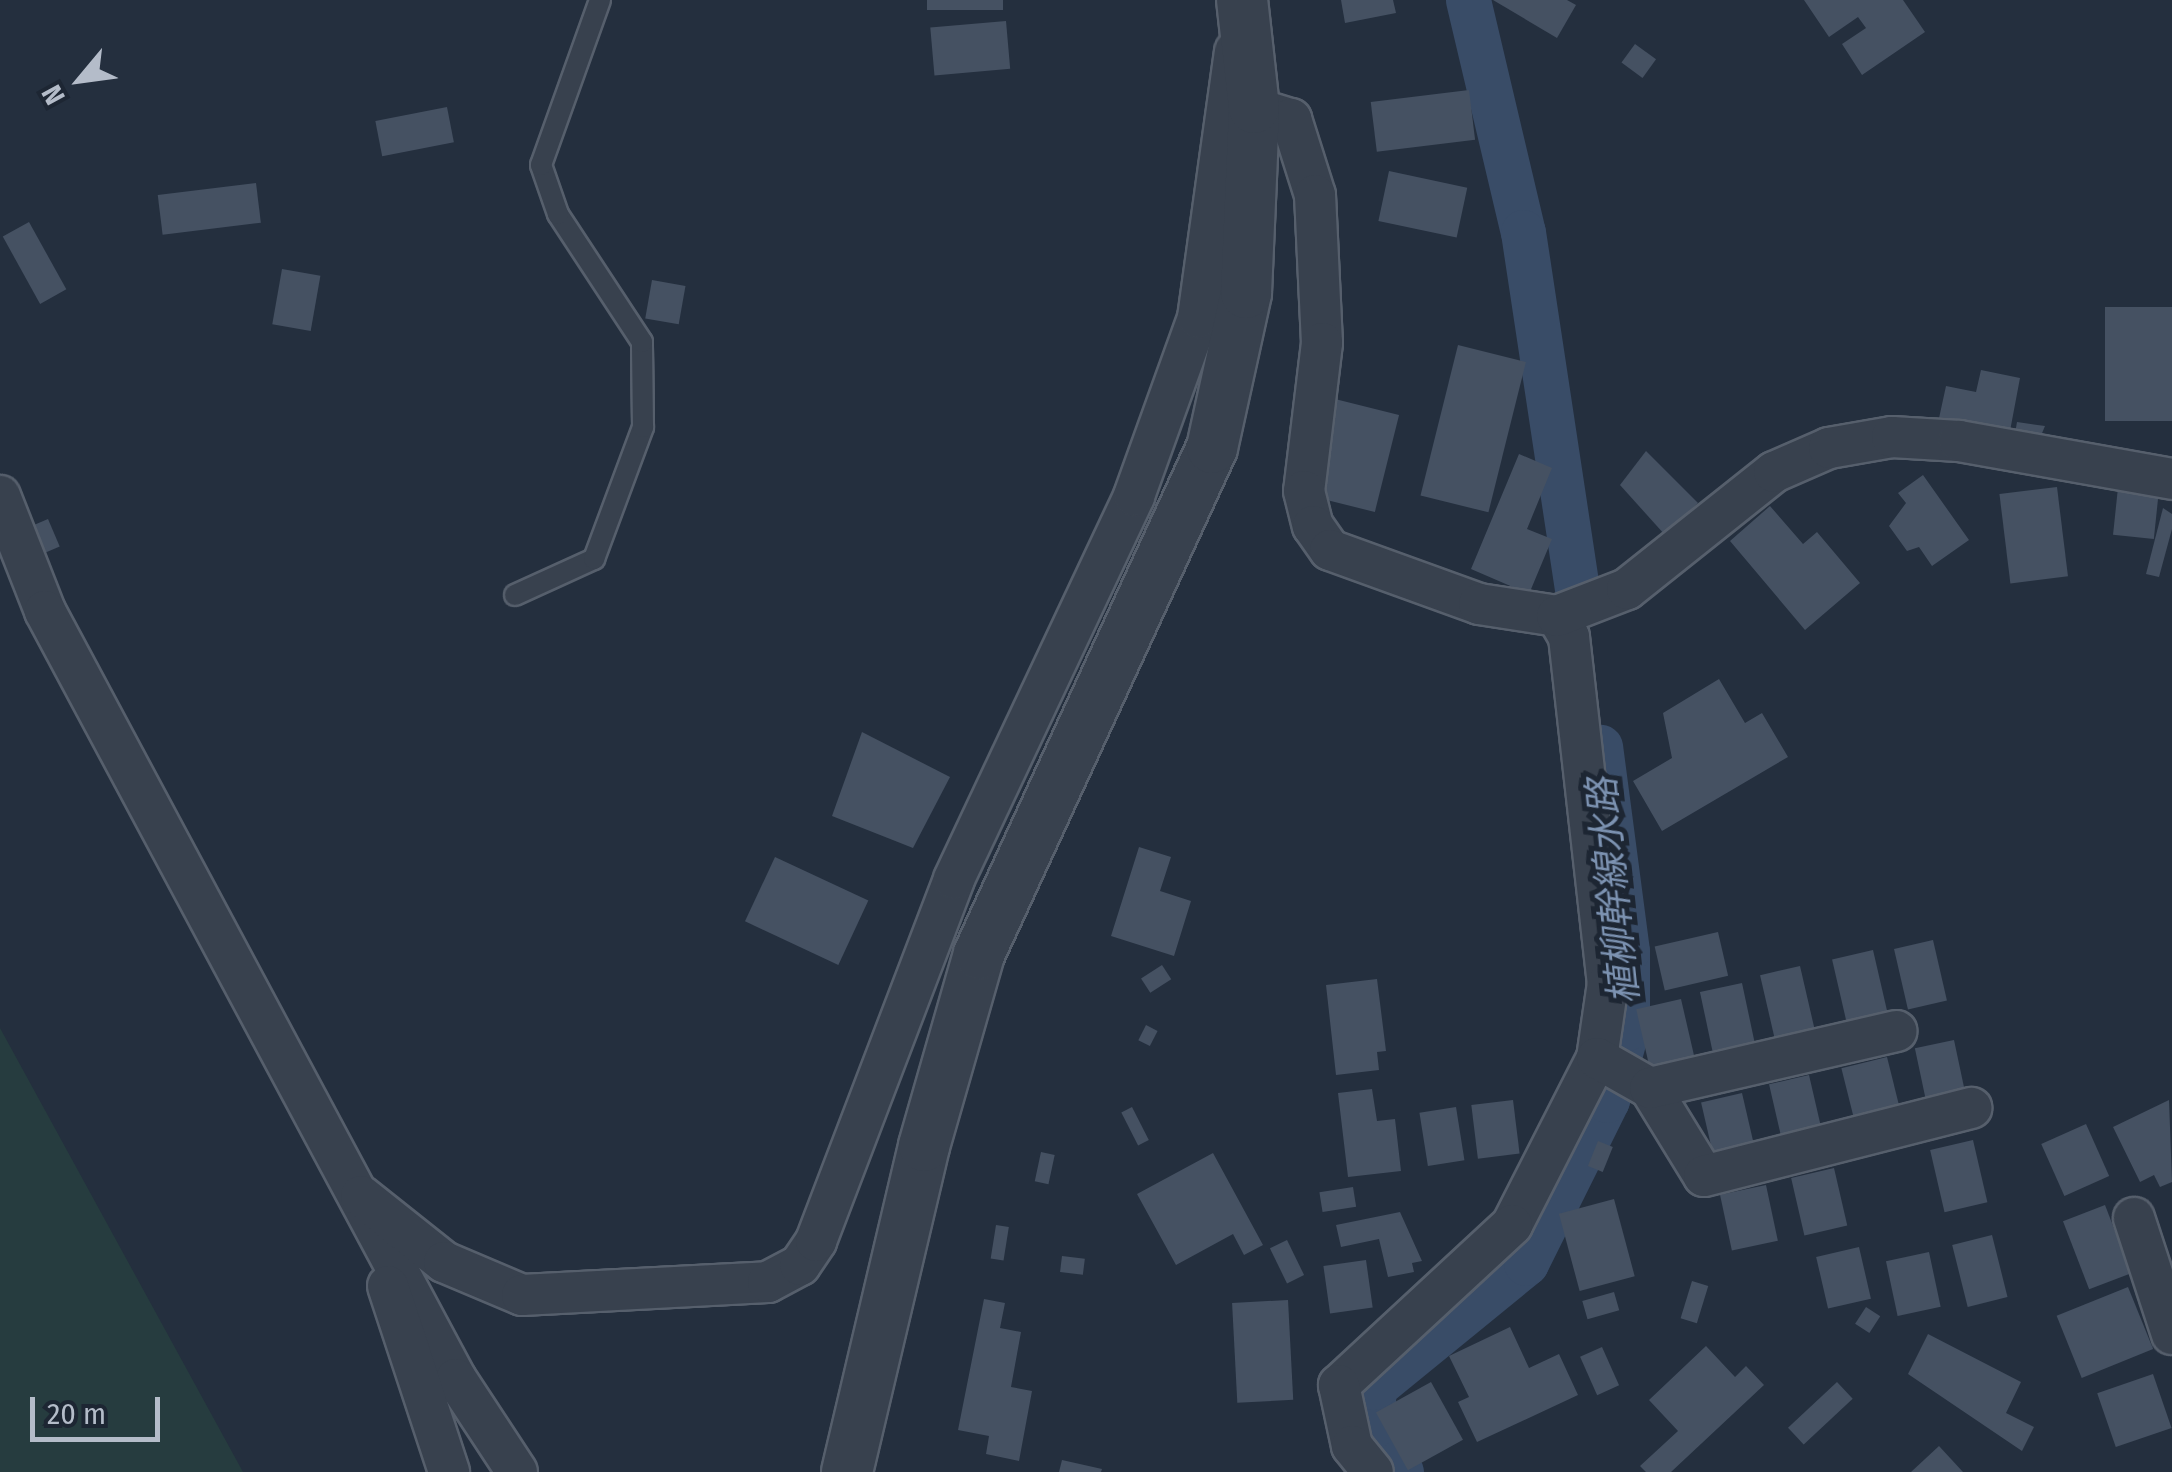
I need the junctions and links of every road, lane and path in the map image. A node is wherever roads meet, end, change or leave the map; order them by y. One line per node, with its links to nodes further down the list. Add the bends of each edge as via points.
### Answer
1 (600, 0): 6 (lane, via 542,165 558,214 642,342 643,427 594,559)
2 (1242, 0): 3 (street); 11 (street, via 1198,318 1134,496 954,879 816,1242 800,1265 768,1282 522,1295 444,1262)
3 (1254, 108): 7 (street, via 1291,119 1315,195 1322,343 1304,491 1313,526 1330,550 1479,604); 16 (street, via 1246,293 1212,448 979,954 924,1146)
4 (2172, 479): 7 (street, via 1959,441 1892,437 1828,448 1774,472 1628,589)
5 (0, 496): 11 (street, via 45,612)
6 (515, 594)
7 (1556, 616): 9 (street, via 1569,637)
8 (1896, 1031): 9 (street)
9 (1620, 1070): 10 (street, via 1704,1176); 17 (street, via 1512,1226 1429,1294 1339,1385 1352,1446)
10 (1971, 1108)
11 (361, 1196): 14 (street); 15 (street, via 456,1379)
12 (2134, 1218): 13 (street)
13 (2172, 1334)
14 (449, 1472)
15 (517, 1472)
16 (847, 1472)
17 (1373, 1472)

